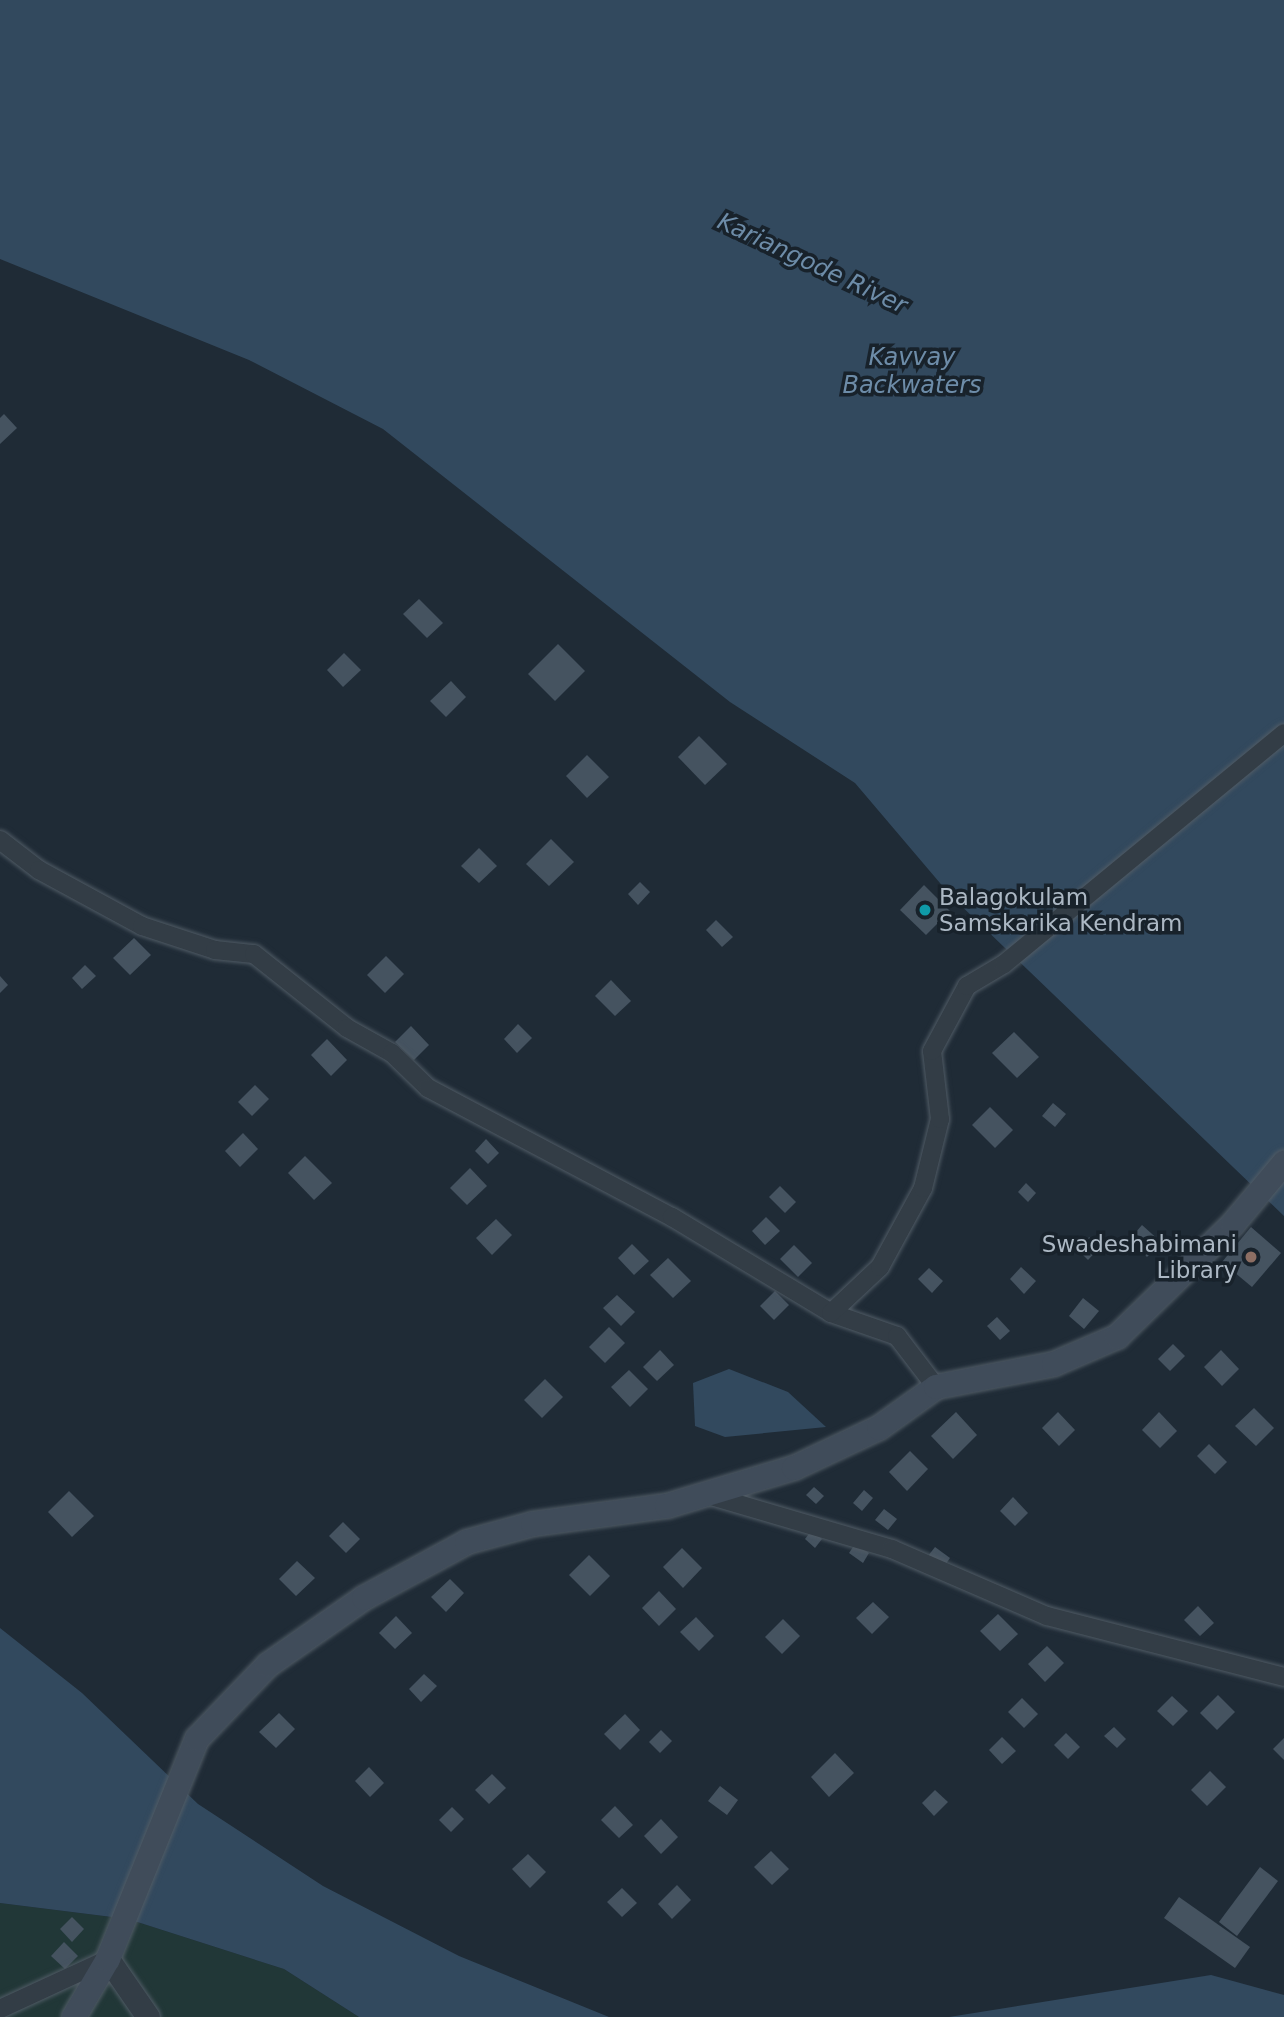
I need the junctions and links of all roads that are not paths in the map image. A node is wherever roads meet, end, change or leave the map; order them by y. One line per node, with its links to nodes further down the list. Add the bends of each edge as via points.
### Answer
1 (1284, 733): 4 (street, via 1004,964 967,986 932,1051 940,1119 923,1188 880,1267)
2 (0, 841): 4 (street, via 39,870 142,926 215,950 254,954 347,1028 392,1053 428,1088 672,1217)
3 (1284, 1163): 5 (main road, via 1233,1224 1117,1338 1054,1364)
4 (831, 1313): 5 (street, via 869,1321 897,1336)
5 (936, 1387): 6 (main road, via 867,1434 794,1468)
6 (704, 1494): 7 (street, via 892,1549 1047,1616); 8 (main road, via 667,1506 533,1524 428,1560 268,1665 197,1739 116,1929)
7 (1284, 1677)
8 (108, 1959): 9 (street); 10 (main road); 11 (street)
9 (0, 2009)
10 (75, 2017)
11 (148, 2017)

